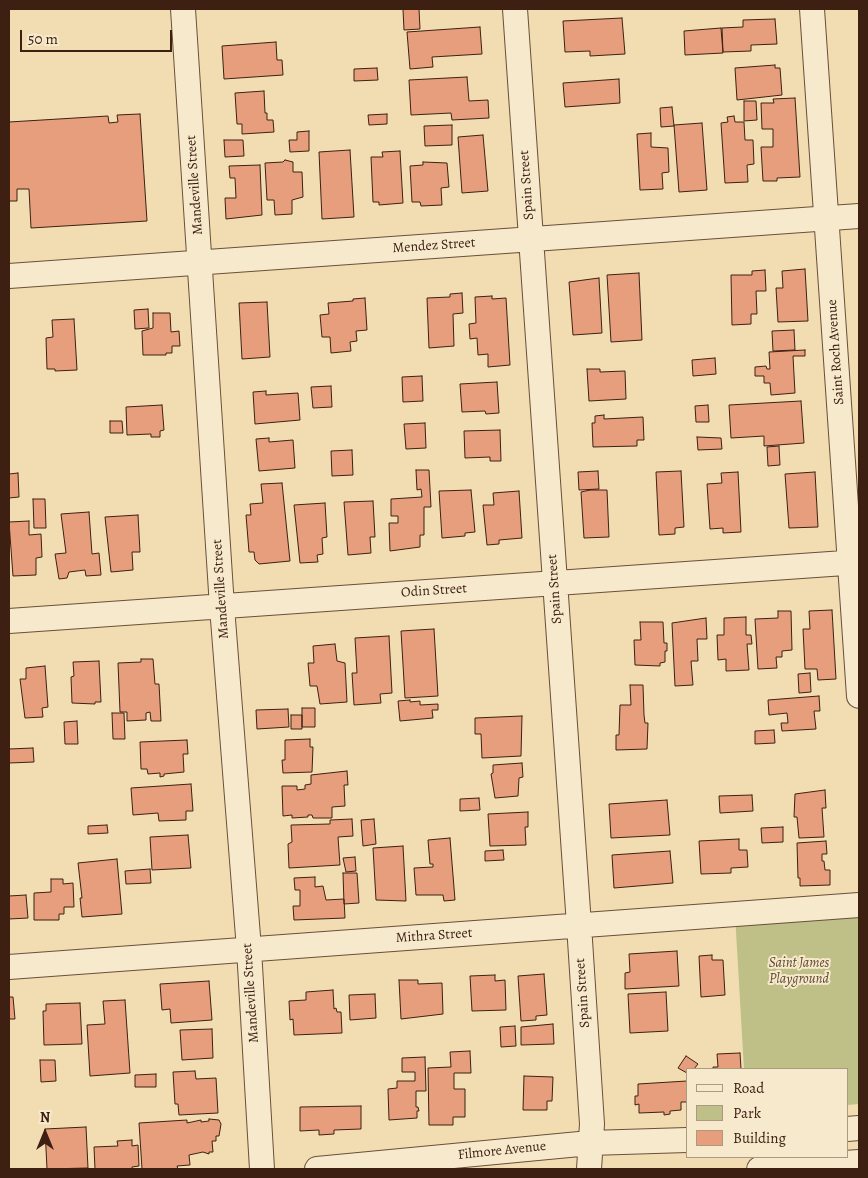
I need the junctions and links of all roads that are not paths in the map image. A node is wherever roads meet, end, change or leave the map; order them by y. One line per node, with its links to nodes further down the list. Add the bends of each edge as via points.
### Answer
1 (183, 9): 7 (street, Mandeville Street)
2 (515, 9): 6 (street, Spain Street)
3 (812, 9): 5 (street, Saint Roch Avenue)
4 (859, 216): 5 (street, Mendez Street)
5 (827, 218): 6 (street, Mendez Street); 9 (street, Saint Roch Avenue)
6 (531, 240): 7 (street, Mendez Street); 10 (street, Spain Street)
7 (201, 262): 8 (street, Mendez Street); 11 (street, Mandeville Street)
8 (9, 276)
9 (855, 562): 10 (street, Odin Street); 13 (street, Saint Roch Avenue)
10 (554, 583): 11 (street, Odin Street); 15 (street, Spain Street)
11 (222, 606): 12 (street, Odin Street); 16 (street, Mandeville Street)
12 (9, 622)
13 (859, 696)
14 (859, 905): 15 (street, Mithra Street)
15 (579, 925): 16 (street, Mithra Street); 19 (street, Spain Street, via 592,1124)
16 (249, 950): 17 (street, Mithra Street); 21 (street, Mandeville Street)
17 (9, 967)
18 (686, 1140): 19 (street, Filmore Avenue)
19 (590, 1143): 22 (street, Filmore Avenue); 23 (street, Spain Street)
20 (859, 1162): 24 (street)
21 (262, 1169)
22 (317, 1169)
23 (588, 1169)
24 (759, 1169)

